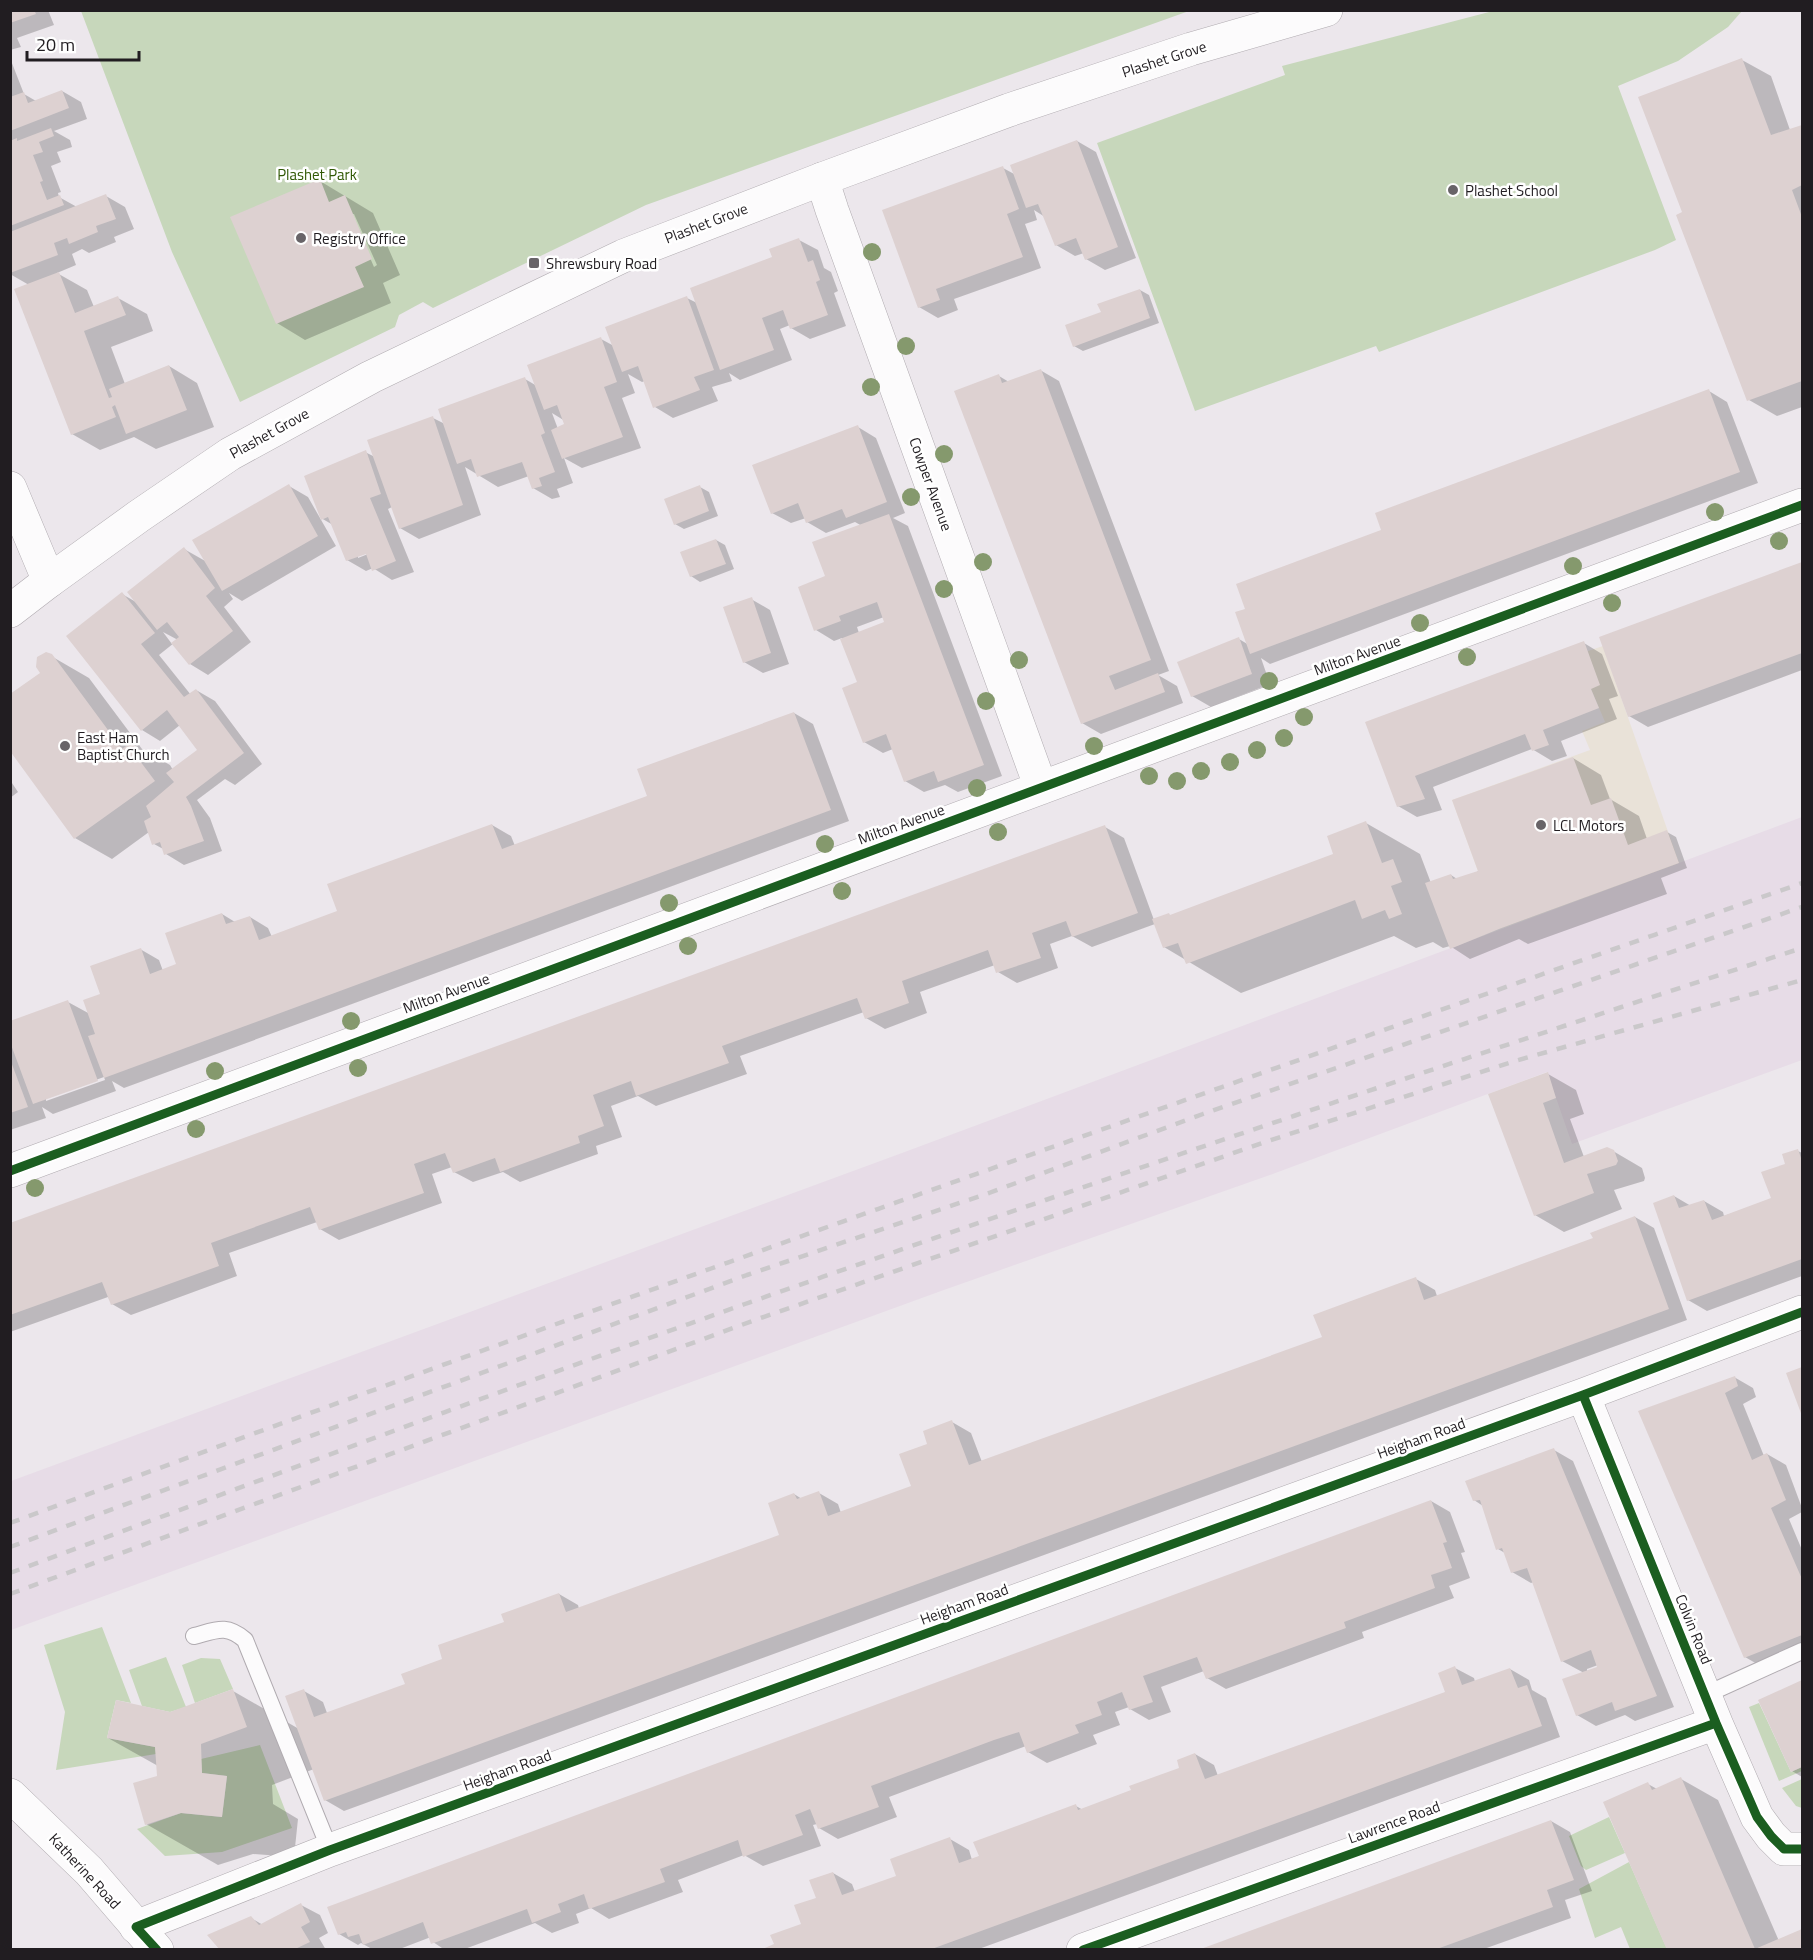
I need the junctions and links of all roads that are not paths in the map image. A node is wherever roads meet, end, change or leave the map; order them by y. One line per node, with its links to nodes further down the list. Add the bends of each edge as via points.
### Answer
1 (1326, 10): 2 (street, Plashet Grove, via 1191,49)
2 (822, 178): 5 (street, Plashet Grove, via 622,256 371,377 230,454); 7 (street, Cowper Avenue)
3 (10, 488): 5 (street)
4 (1803, 505): 7 (street, Milton Avenue)
5 (49, 580): 6 (street, Plashet Grove)
6 (10, 611)
7 (1041, 788): 8 (street, Milton Avenue)
8 (10, 1171)
9 (1803, 1312): 10 (street, Heigham Road)
10 (1583, 1395): 13 (street, Colvin Road); 16 (street, Heigham Road)
11 (194, 1636): 16 (lane, via 220,1629 235,1631 245,1640)
12 (1803, 1651): 13 (lane)
13 (1710, 1709): 15 (street, Colvin Road, via 1757,1817 1784,1848); 18 (street, Lawrence Road)
14 (10, 1795): 17 (street, Katherine Road, via 89,1871)
15 (1803, 1849)
16 (330, 1850): 17 (street, Heigham Road)
17 (147, 1938)
18 (1083, 1950)

